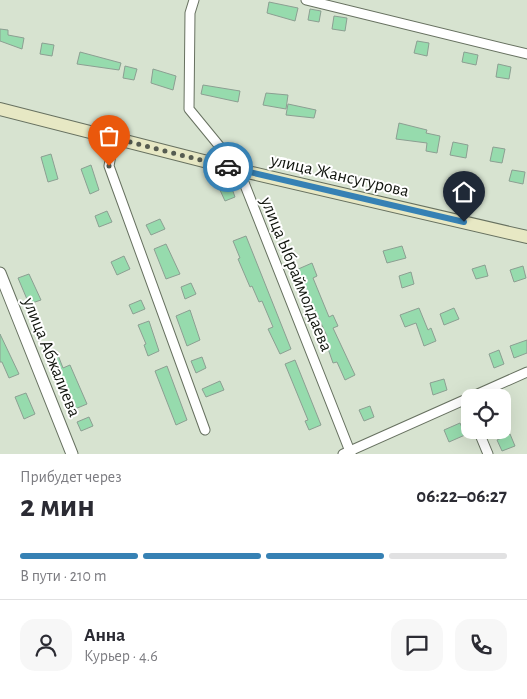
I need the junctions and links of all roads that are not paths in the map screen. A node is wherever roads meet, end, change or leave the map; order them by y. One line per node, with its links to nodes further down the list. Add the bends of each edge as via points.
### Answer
1 (194, 0): 6 (street, улица Ыбраймолдаева, via 190,14 189,108)
2 (306, 0): 3 (street)
3 (527, 54)
4 (0, 108): 5 (main road, улица Жансугурова)
5 (114, 138): 6 (main road, улица Жансугурова); 12 (street, via 109,166)
6 (239, 170): 7 (main road, улица Жансугурова); 14 (street, улица Ыбраймолдаева)
7 (527, 237)
8 (0, 273): 15 (street, улица Абжалиева)
9 (527, 372): 10 (street)
10 (489, 389)
11 (461, 401): 14 (street)
12 (205, 430)
13 (482, 439): 16 (street)
14 (348, 453)
15 (72, 454)
16 (488, 454)

